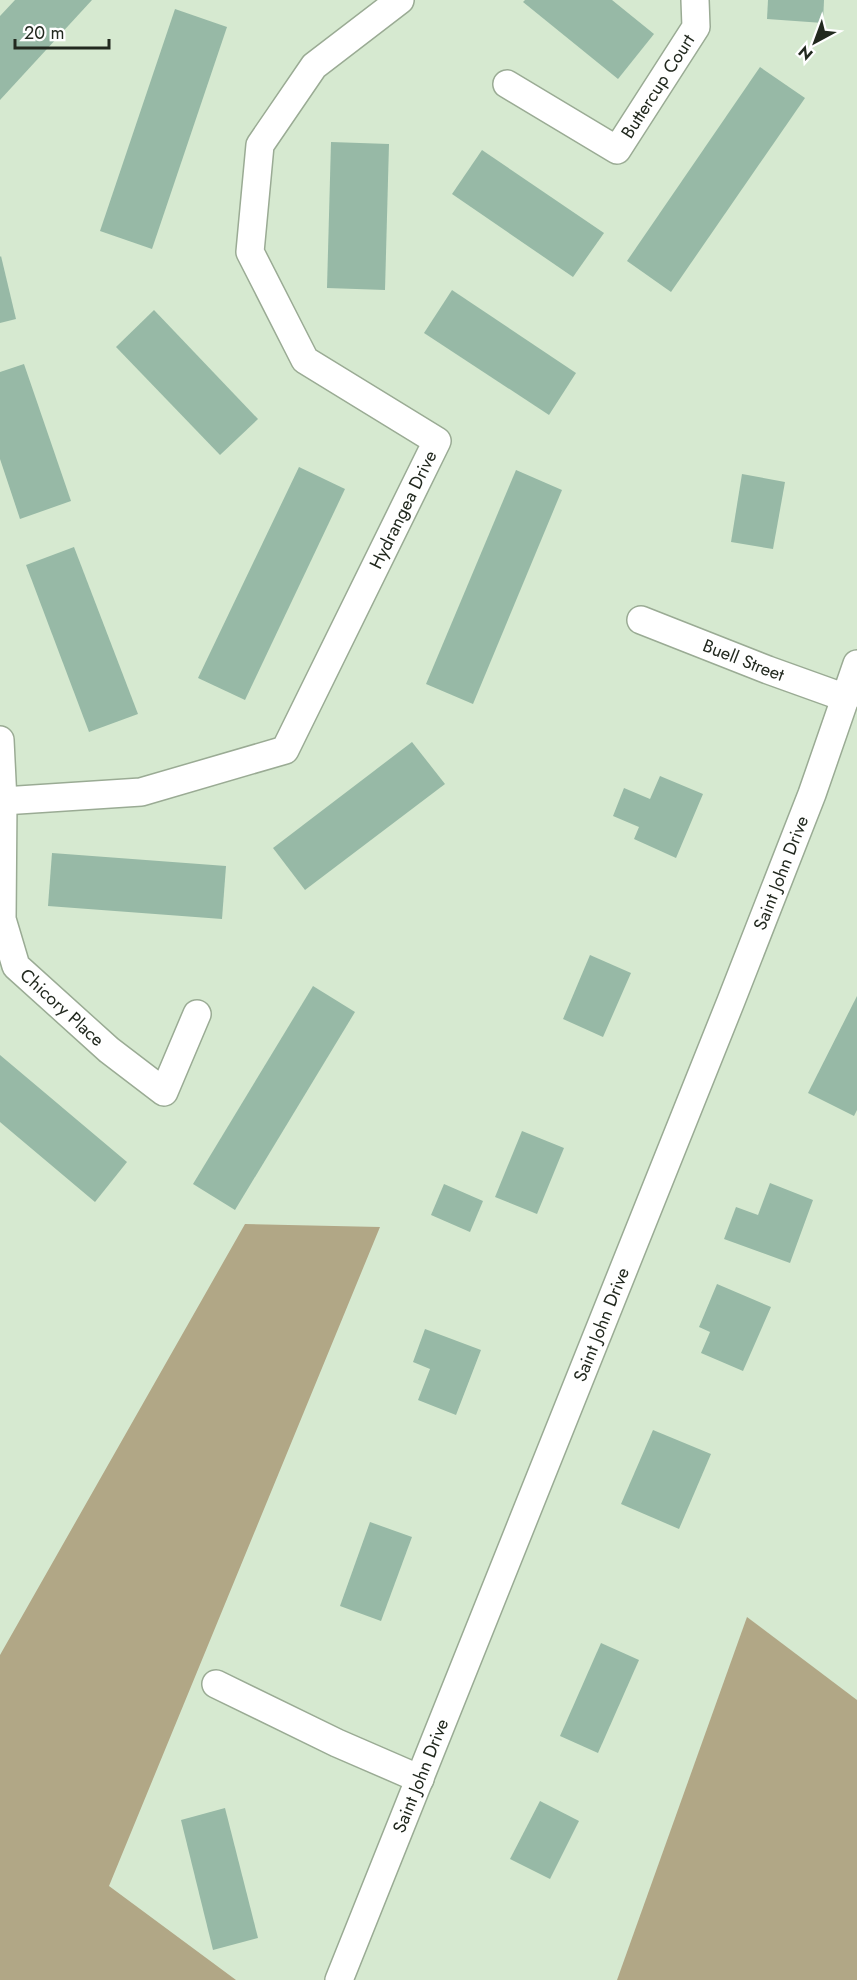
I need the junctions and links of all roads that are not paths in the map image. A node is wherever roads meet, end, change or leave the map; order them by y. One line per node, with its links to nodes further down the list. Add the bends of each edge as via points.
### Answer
1 (400, 0): 8 (street, Hydrangea Drive, via 314,66 260,144 250,252 305,360 437,441 285,750 141,792)
2 (695, 0): 3 (street, Buttercup Court, via 696,27 617,150)
3 (507, 84)
4 (641, 620): 6 (street, Buell Street)
5 (857, 664): 6 (street, Saint John Drive)
6 (846, 698): 11 (street, Saint John Drive, via 736,990)
7 (0, 740): 8 (street, Chicory Place)
8 (3, 801): 9 (street, Chicory Place, via 2,919 16,966 109,1050 164,1092)
9 (197, 1014)
10 (216, 1684): 11 (street)
11 (420, 1779): 12 (street, Saint John Drive)
12 (339, 1980)

